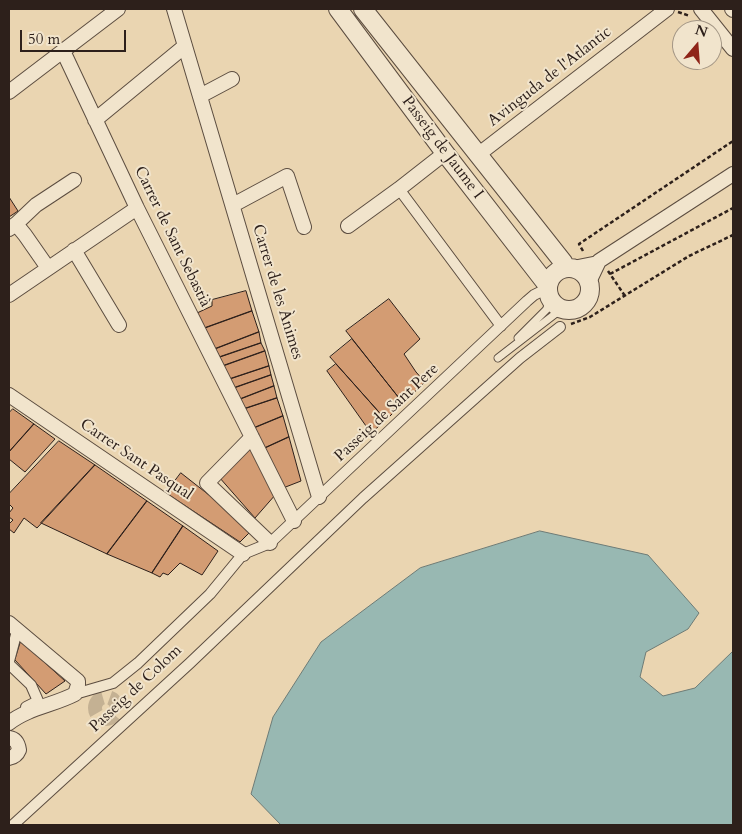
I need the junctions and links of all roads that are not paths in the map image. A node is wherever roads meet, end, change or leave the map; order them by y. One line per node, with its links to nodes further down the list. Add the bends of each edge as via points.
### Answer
1 (118, 9): 9 (street)
2 (174, 9): 7 (street, Carrer de les Ànimes)
3 (338, 9): 14 (street, Passeig de Jaume I)
4 (363, 9): 15 (street, Passeig de Jaume I)
5 (666, 9): 15 (street, Avinguda de l'Atlantic)
6 (701, 9): 8 (street)
7 (185, 46): 12 (street, Carrer de les Ànimes); 13 (street)
8 (733, 49)
9 (63, 51): 11 (street); 13 (street, Carrer de Sant Sebastià)
10 (232, 79): 12 (street)
11 (9, 92)
12 (200, 96): 19 (street, Carrer de les Ànimes)
13 (95, 120): 20 (street, Carrer de Sant Sebastià)
14 (445, 153): 18 (street); 29 (street, Passeig de Jaume I)
15 (479, 154): 27 (street, Passeig de Jaume I)
16 (733, 174): 25 (street)
17 (74, 180): 22 (street, via 36,205)
18 (399, 189): 21 (street); 33 (street)
19 (233, 205): 23 (street, via 287,176); 37 (street, Carrer de les Ànimes)
20 (137, 208): 24 (street); 36 (street, Carrer de Sant Sebastià)
21 (348, 226)
22 (12, 227): 26 (street)
23 (304, 227)
24 (74, 250): 26 (street); 32 (street)
25 (598, 263): 27 (street); 28 (street)
26 (48, 268): 30 (street)
27 (569, 268): 28 (street, via 580,271); 29 (street, via 555,273)
28 (589, 282): 31 (street, via 589,296 584,304)
29 (545, 292): 31 (street, via 556,305); 31 (lane, via 546,310 498,358 555,314); 33 (street, Passeig de Sant Pere)
30 (9, 295)
31 (566, 310)
32 (119, 325)
33 (501, 326): 37 (street, Passeig de Sant Pere)
34 (560, 328): 48 (street, Passeig de Colom, via 520,358 363,498)
35 (9, 395): 40 (street, Carrer Sant Pasqual)
36 (252, 438): 38 (street, Carrer de Sant Sebastià); 39 (street, via 207,483)
37 (319, 497): 38 (street, Passeig de Sant Pere)
38 (294, 521): 39 (street, Passeig de Sant Pere)
39 (270, 543): 40 (street, Passeig de Sant Pere)
40 (243, 554): 43 (street, Passeig de Colom, via 210,594 138,663 113,682)
41 (13, 627): 42 (street); 43 (street)
42 (9, 663): 44 (street, via 31,686 38,701)
43 (76, 687): 45 (street, Passeig de Colom, via 65,699 21,715)
44 (9, 716)
45 (9, 723)
46 (9, 738): 47 (street, via 17,742 19,750)
47 (9, 758)
48 (13, 825)

